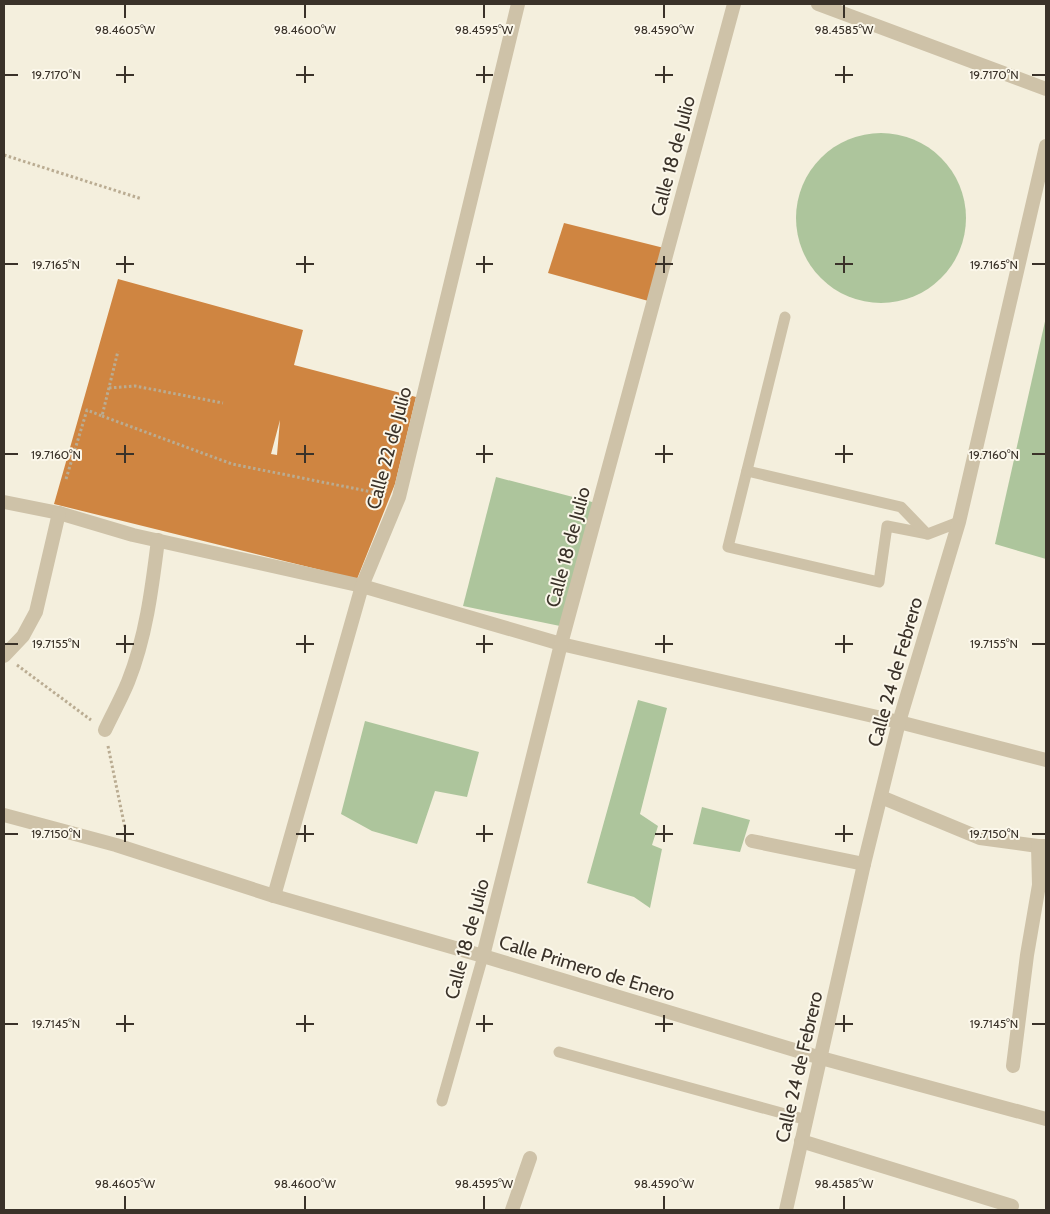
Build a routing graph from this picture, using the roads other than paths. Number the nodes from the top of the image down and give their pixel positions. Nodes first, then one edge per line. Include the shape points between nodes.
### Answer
1 (518, 4) edge
2 (734, 4) edge
3 (818, 4) edge
4 (1046, 89) edge
5 (1046, 146) edge
6 (785, 317) dead end
7 (747, 471) junction
8 (4, 502) edge
9 (59, 513) junction
10 (959, 522) junction
11 (928, 534) junction
12 (158, 540) junction
13 (362, 586) junction
14 (561, 644) junction
15 (4, 656) edge
16 (899, 722) junction
17 (104, 730) road end
18 (1046, 760) edge
19 (881, 797) junction
20 (4, 815) edge
21 (752, 841) dead end
22 (1042, 846) edge
23 (864, 864) junction
24 (274, 896) junction
25 (483, 956) junction
26 (559, 1052) dead end
27 (821, 1058) junction
28 (1012, 1066) dead end
29 (442, 1101) dead end
30 (1046, 1119) edge
31 (807, 1120) junction
32 (801, 1141) junction
33 (530, 1158) dead end
34 (1012, 1206) dead end
35 (512, 1210) edge
36 (786, 1210) edge

1 - 13 street, Calle 22 de Julio via 399,497
2 - 14 street, Calle 18 de Julio
3 - 4 street
5 - 10 street, Calle 24 de Febrero
6 - 7 lane
7 - 11 lane via 901,507
7 - 11 lane via 728,547 879,582 888,526
8 - 9 street
9 - 12 street
9 - 15 street via 36,612 23,636
10 - 11 lane
10 - 16 street, Calle 24 de Febrero
12 - 13 street
12 - 17 street via 140,641 128,682
13 - 14 street
13 - 24 street, Calle 22 de Julio
14 - 16 street
14 - 25 street, Calle 18 de Julio
16 - 18 street
16 - 19 street, Calle 24 de Febrero
19 - 22 street via 980,838
19 - 23 street, Calle 24 de Febrero
20 - 24 street, Calle Primero de Enero via 130,849
21 - 23 street
22 - 28 street
23 - 27 street, Calle 24 de Febrero
24 - 25 street, Calle Primero de Enero
25 - 27 street, Calle Primero de Enero
25 - 29 lane, Calle 18 de Julio
26 - 31 lane
27 - 30 street, Calle Primero de Enero
27 - 31 street, Calle 24 de Febrero
31 - 32 street, Calle 24 de Febrero
32 - 34 street
32 - 36 street, Calle 24 de Febrero
33 - 35 street

